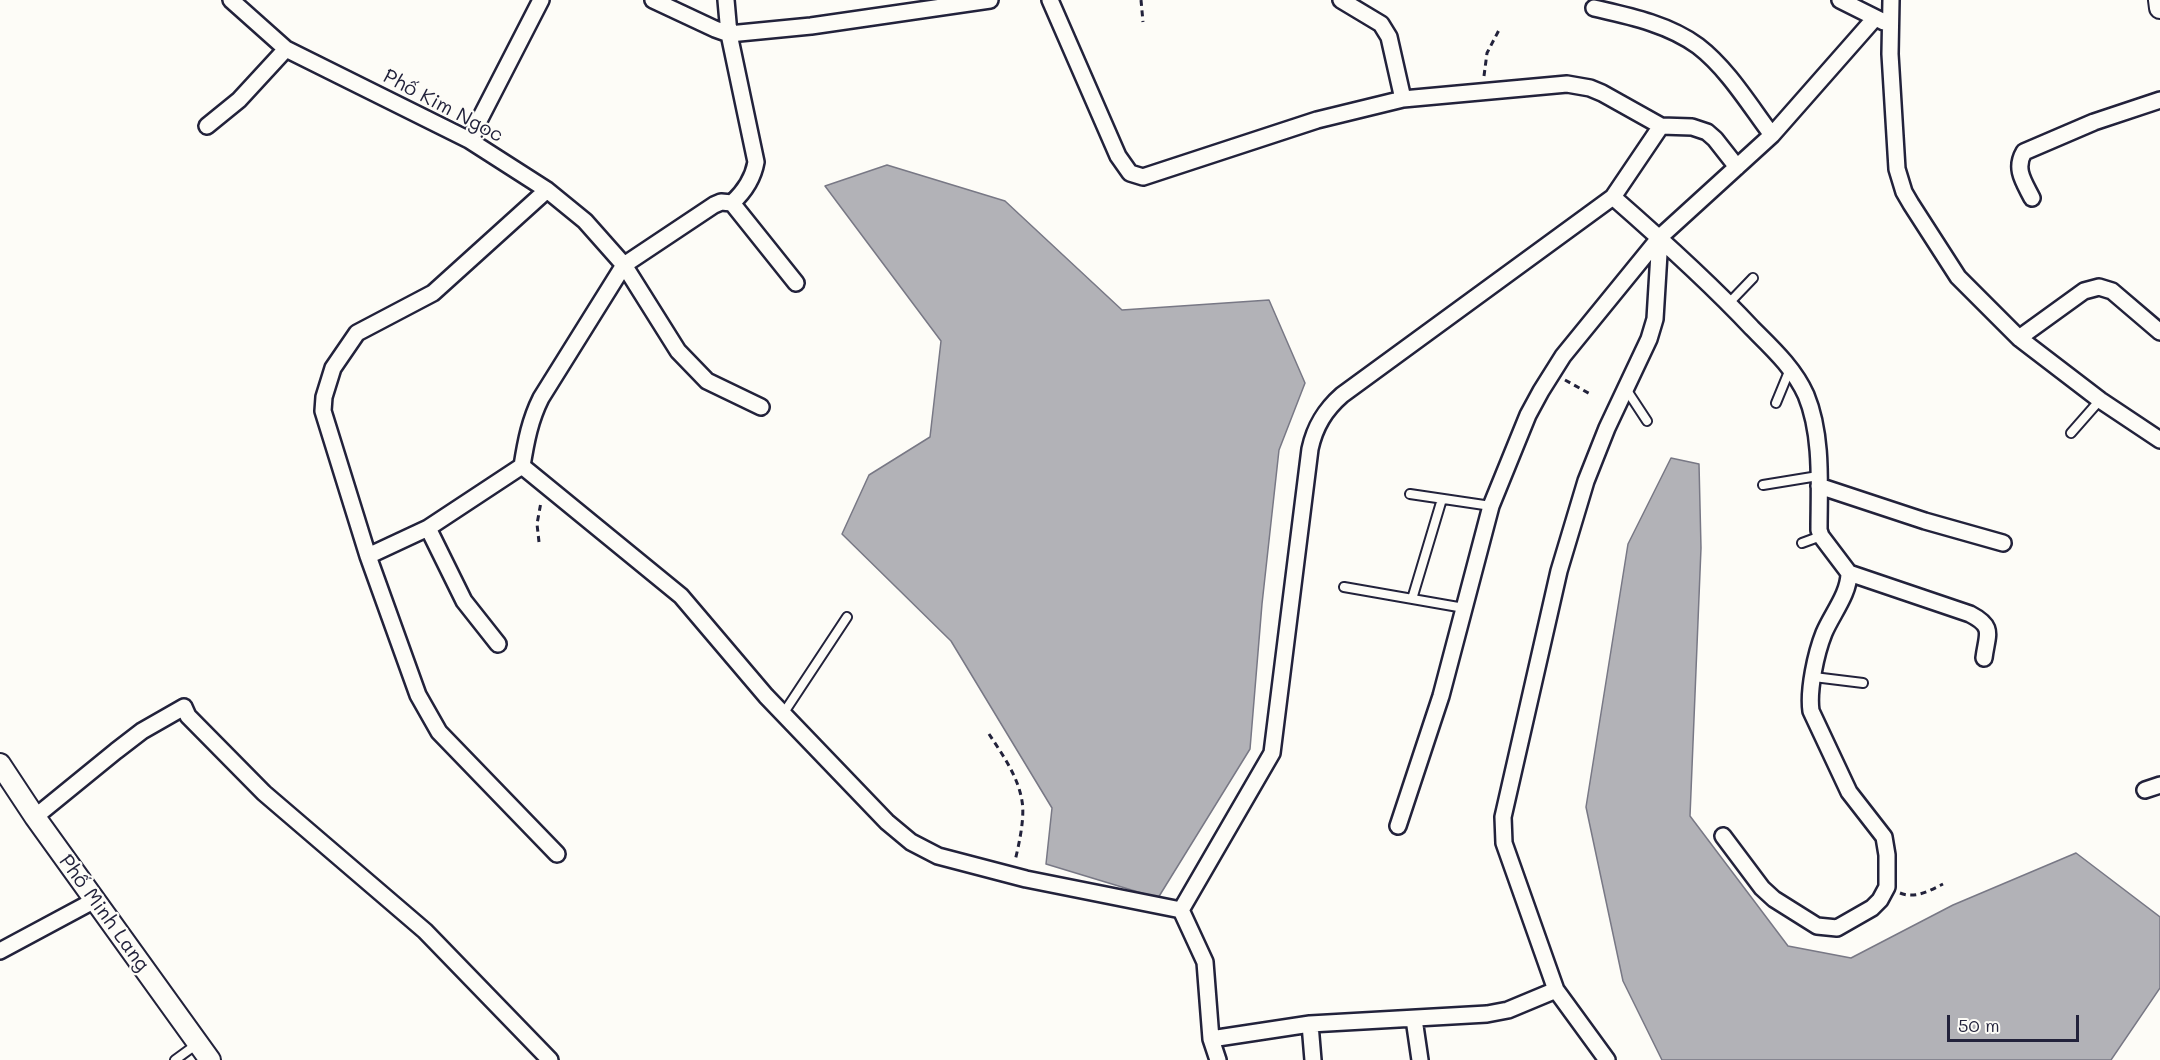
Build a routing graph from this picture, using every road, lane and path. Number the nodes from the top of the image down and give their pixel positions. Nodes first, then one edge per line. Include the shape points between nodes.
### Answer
1 (231, 0) edge
2 (541, 0) edge
3 (653, 0) edge
4 (726, 0) edge
5 (1050, 0) edge
6 (1141, 0) edge
7 (1341, 0) edge
8 (1840, 0) edge
9 (1891, 0) edge
10 (2159, 0) edge
11 (982, 1) edge
12 (1594, 8) dead end
13 (2160, 8) edge
14 (1882, 21) junction
15 (1143, 22) dead end
16 (1499, 30) dead end
17 (729, 34) junction
18 (285, 49) junction
19 (1486, 91) junction
20 (1403, 99) junction
21 (2160, 100) edge
22 (207, 126) dead end
23 (1661, 126) junction
24 (1772, 135) junction
25 (469, 140) junction
26 (1737, 167) junction
27 (547, 190) junction
28 (1613, 197) junction
29 (2032, 198) dead end
30 (732, 203) junction
31 (1660, 237) junction
32 (624, 265) junction
33 (1753, 278) dead end
34 (796, 283) dead end
35 (1729, 303) junction
36 (2160, 332) edge
37 (2019, 338) junction
38 (1790, 369) junction
39 (1552, 374) junction
40 (1626, 389) junction
41 (1592, 395) dead end
42 (2100, 400) junction
43 (1776, 403) dead end
44 (761, 407) dead end
45 (1647, 421) dead end
46 (2071, 433) dead end
47 (2160, 440) edge
48 (522, 466) junction
49 (1818, 481) junction
50 (544, 485) junction
51 (1763, 485) dead end
52 (1410, 494) dead end
53 (1442, 499) junction
54 (1491, 506) junction
55 (428, 528) junction
56 (1821, 536) junction
57 (539, 542) dead end
58 (1802, 543) dead end
59 (2004, 543) dead end
60 (368, 556) junction
61 (1849, 573) junction
62 (1344, 587) dead end
63 (1412, 599) junction
64 (1464, 608) junction
65 (847, 617) dead end
66 (498, 644) dead end
67 (1983, 658) dead end
68 (1814, 677) junction
69 (1863, 683) dead end
70 (783, 714) junction
71 (989, 734) dead end
72 (0, 764) edge
73 (2160, 785) edge
74 (2145, 789) dead end
75 (36, 817) junction
76 (1398, 826) dead end
77 (1723, 836) dead end
78 (557, 854) dead end
79 (1013, 876) junction
80 (1943, 884) dead end
81 (1887, 888) junction
82 (95, 900) junction
83 (1181, 910) junction
84 (0, 951) edge
85 (1556, 990) junction
86 (1414, 1019) junction
87 (1310, 1024) junction
88 (1211, 1039) junction
89 (198, 1043) junction
90 (175, 1060) edge
91 (210, 1060) edge
92 (550, 1060) edge
93 (1218, 1060) edge
94 (1313, 1060) edge
95 (1420, 1060) edge
96 (1606, 1060) edge

1 - 18 street, Phố Kim Ngọc
2 - 25 street
3 - 17 street
4 - 17 street
5 - 20 street via 1118,156 1130,174 1149,176 1317,120
6 - 15 path
7 - 20 street via 1381,24 1389,37
8 - 14 street
9 - 14 street
10 - 13 street
11 - 17 street
12 - 24 street via 1636,18 1697,45 1717,63
14 - 24 street
14 - 37 street via 1897,169 1904,192 1958,277
16 - 19 path via 1487,53
17 - 30 street via 756,162 748,186
18 - 22 street via 239,100
18 - 25 street, Phố Kim Ngọc
19 - 20 street
19 - 23 street via 1567,84 1590,88
21 - 29 street via 2094,122 2024,152 2019,161 2020,173
23 - 26 street via 1692,127 1707,132
23 - 28 street
24 - 26 street
25 - 27 street, Phố Kim Ngọc
26 - 31 street
27 - 32 street, Phố Kim Ngọc via 585,221
27 - 60 street via 433,293 357,333 333,368 323,411
28 - 31 street
28 - 83 street via 1342,395 1324,413 1310,449 1272,753
30 - 32 street via 714,205
30 - 34 street
31 - 35 street
31 - 39 street
31 - 40 street via 1655,319
32 - 44 street, Phố Kim Ngọc via 678,351 706,381
32 - 48 street via 532,415
33 - 35 lane
35 - 38 street
36 - 37 street via 2112,291 2099,286 2084,291
37 - 42 street
38 - 43 lane
38 - 49 street via 1807,396 1818,444
39 - 41 path
39 - 54 street via 1528,414
40 - 45 lane
40 - 85 street via 1586,481 1559,571 1503,817 1504,843
42 - 46 lane
42 - 47 street
48 - 50 street
48 - 55 street
49 - 51 lane
49 - 56 street
49 - 59 street via 1925,521
50 - 57 path via 537,524
50 - 70 street via 681,596
52 - 53 lane
53 - 54 lane
53 - 63 lane
54 - 64 street
55 - 60 street
55 - 66 street via 464,601
56 - 58 lane
56 - 61 street
60 - 78 street via 418,695 439,732
61 - 67 street via 1983,621 1988,629
61 - 68 street via 1847,587 1824,634
62 - 63 lane
63 - 64 lane
64 - 76 street via 1441,696
65 - 70 lane
68 - 69 lane
68 - 81 street via 1809,698 1811,711 1849,792 1884,837
70 - 79 street via 911,842 938,856
71 - 79 path via 1011,768 1022,802
72 - 75 street, Phố Minh Lang
73 - 74 street
75 - 82 street, Phố Minh Lang
75 - 92 street via 142,731 184,707 188,716 264,793 425,931
77 - 81 street via 1762,888 1817,926 1837,928 1872,909
79 - 83 street
80 - 81 path via 1910,897
82 - 84 street
82 - 89 street, Phố Minh Lang
83 - 88 street via 1205,962
85 - 86 street via 1508,1010
85 - 96 street
86 - 87 street
86 - 95 street
87 - 88 street
87 - 94 street
88 - 93 street
89 - 90 lane
89 - 91 street, Phố Minh Lang

